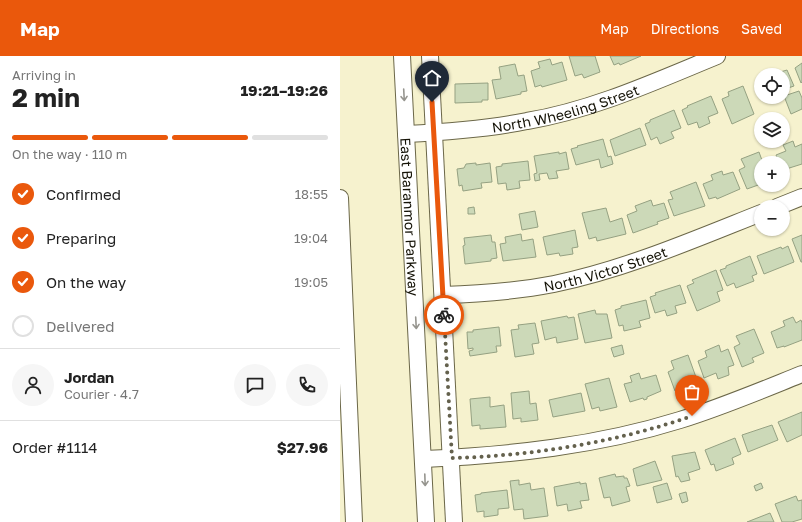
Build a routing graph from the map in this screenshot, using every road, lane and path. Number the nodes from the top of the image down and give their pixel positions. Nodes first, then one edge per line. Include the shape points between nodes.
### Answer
1 (402, 56) edge
2 (430, 56) edge
3 (717, 56) edge
4 (434, 132) junction
5 (406, 134) junction
6 (802, 197) edge
7 (340, 198) edge
8 (790, 202) edge
9 (754, 216) edge
10 (341, 227) edge
11 (443, 295) junction
12 (802, 374) edge
13 (345, 436) edge
14 (452, 458) junction
15 (424, 459) junction
16 (354, 522) edge
17 (426, 522) edge
18 (454, 522) edge

1 -> 5 street, East Baranmor Parkway
2 - 4 street, East Baranmor Parkway
3 - 4 street, North Wheeling Street via 620,95 545,117 472,129
4 - 5 street, North Wheeling Street
4 - 11 street, East Baranmor Parkway
5 -> 15 street, East Baranmor Parkway
6 - 8 street
7 - 10 street
9 - 11 street, North Victor Street via 657,254 602,272 554,284
10 - 13 street
11 - 14 street, East Baranmor Parkway
12 - 14 street via 728,404 681,420 623,435 576,445
13 - 16 street
14 - 15 street
14 - 18 street, East Baranmor Parkway
15 -> 17 street, East Baranmor Parkway

